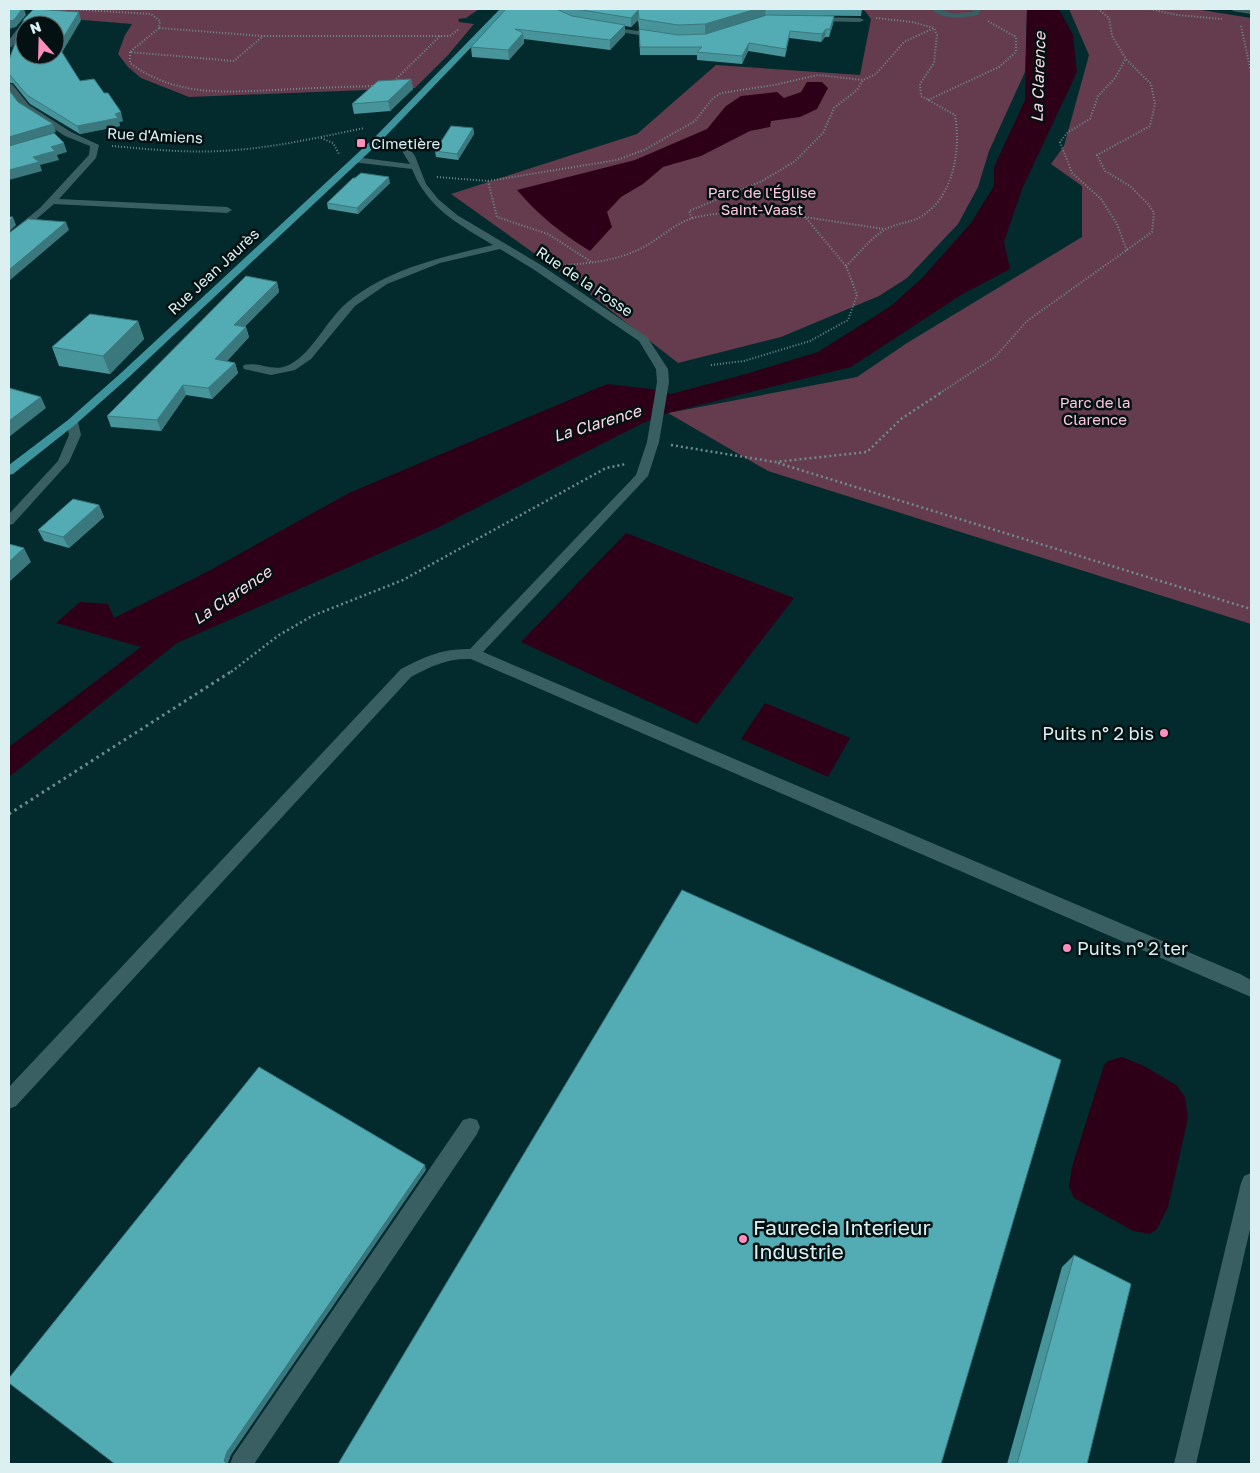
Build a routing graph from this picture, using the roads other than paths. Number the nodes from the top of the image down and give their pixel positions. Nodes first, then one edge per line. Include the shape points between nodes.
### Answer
1 (36, 9) edge
2 (504, 9) edge
3 (935, 9) edge
4 (1236, 9) edge
5 (976, 11) edge
6 (1251, 12) edge
7 (804, 19) edge
8 (860, 20) road end
9 (593, 26) edge
10 (668, 38) edge
11 (9, 45) edge
12 (9, 86) edge
13 (68, 134) junction
14 (57, 137) edge
15 (375, 142) junction
16 (357, 158) junction
17 (417, 170) junction
18 (50, 201) junction
19 (227, 210) dead end
20 (9, 238) edge
21 (502, 246) junction
22 (248, 368) dead end
23 (72, 422) junction
24 (9, 471) edge
25 (9, 521) edge
26 (473, 654) junction
27 (1251, 989) edge
28 (9, 1100) edge
29 (470, 1127) dead end
30 (1251, 1183) edge
31 (241, 1464) edge
32 (1185, 1464) edge

1 - 11 street
2 - 15 main road, Rue Jean Jaurès
3 - 5 street via 942,14 962,17
4 - 6 street
7 - 8 street
9 - 10 street
12 - 13 street, Rue d'Amiens via 26,107
13 - 14 street
13 - 18 street, Rue d'Amiens via 95,145 93,156
15 - 16 main road, Rue Jean Jaurès
15 - 17 street, Rue de la Fosse via 405,149
16 - 17 street
16 - 23 main road, Rue Jean Jaurès
17 - 21 street, Rue de la Fosse via 426,190 454,217
18 - 19 street
18 - 20 street
21 - 22 street via 437,261 383,282 351,304 307,357 290,368 271,372
21 - 26 street, Rue de la Fosse via 643,339 662,369 663,382 653,442 642,476
23 - 24 main road, Rue Jean Jaurès
23 - 25 street via 76,435 63,462
26 - 27 street
26 - 28 street via 456,653 430,660 406,673
29 - 31 street
30 - 32 street

